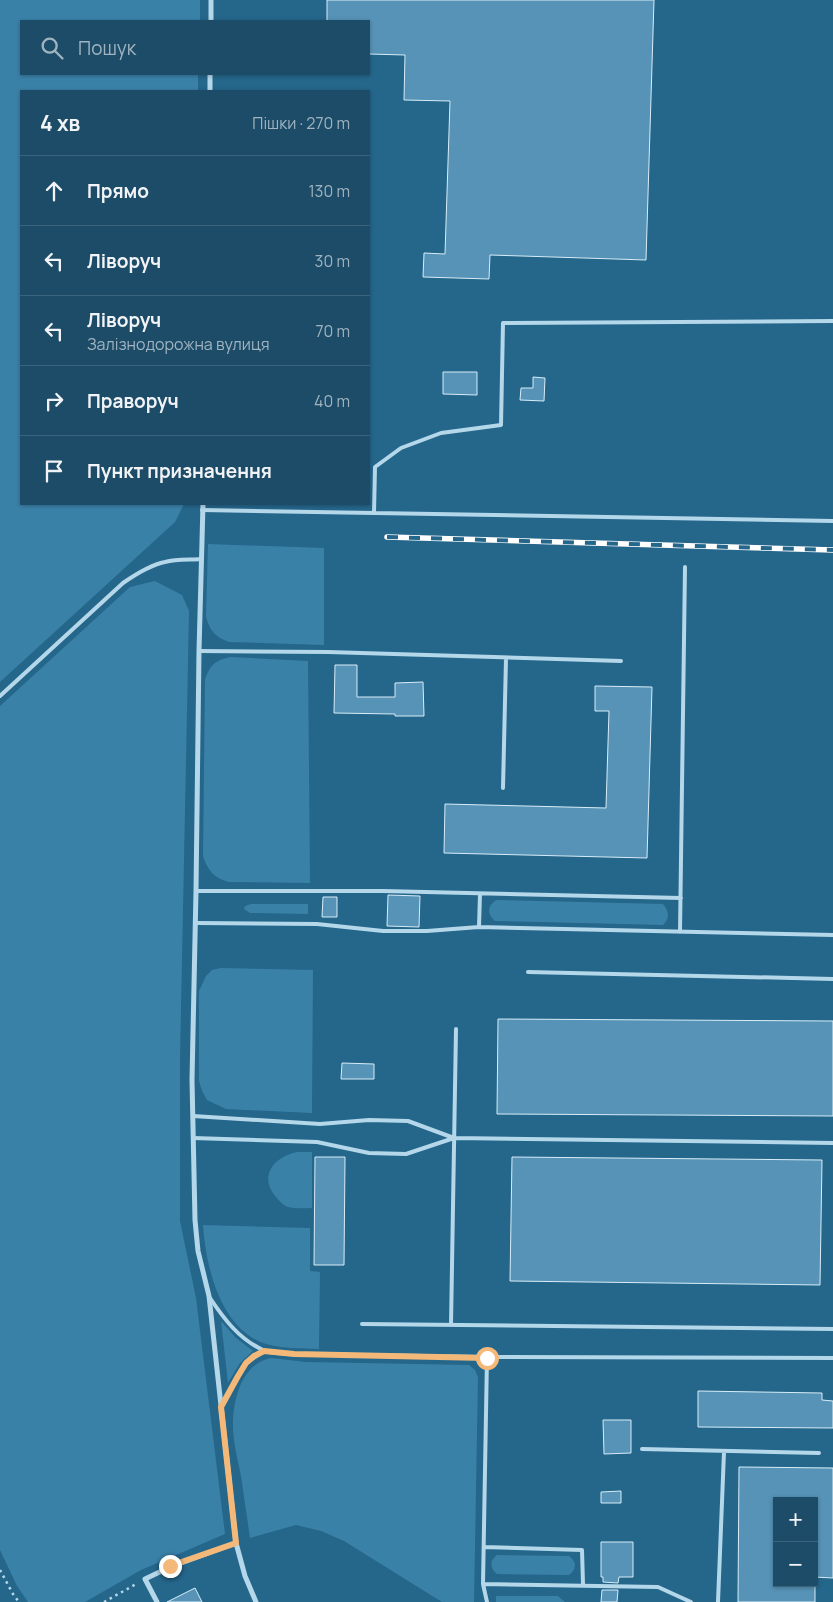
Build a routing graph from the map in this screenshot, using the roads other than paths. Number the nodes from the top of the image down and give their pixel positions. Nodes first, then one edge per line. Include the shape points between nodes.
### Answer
1 (211, 0) edge
2 (211, 20) edge
3 (210, 75) edge
4 (210, 90) edge
5 (833, 321) edge
6 (202, 505) edge
7 (202, 510) junction
8 (374, 513) junction
9 (833, 521) edge
10 (201, 559) junction
11 (686, 567) dead end
12 (199, 651) junction
13 (506, 658) junction
14 (620, 661) dead end
15 (0, 696) edge
16 (502, 788) dead end
17 (196, 891) junction
18 (480, 894) junction
19 (680, 898) junction
20 (196, 923) junction
21 (479, 927) junction
22 (680, 932) junction
23 (833, 935) edge
24 (528, 972) dead end
25 (833, 979) edge
26 (456, 1029) dead end
27 (193, 1116) junction
28 (193, 1138) junction
29 (454, 1138) junction
30 (833, 1143) edge
31 (209, 1296) junction
32 (362, 1324) dead end
33 (451, 1325) junction
34 (833, 1329) edge
35 (264, 1351) junction
36 (487, 1358) junction
37 (833, 1358) edge
38 (221, 1407) junction
39 (642, 1449) dead end
40 (724, 1452) junction
41 (819, 1453) dead end
42 (236, 1543) junction
43 (484, 1547) junction
44 (484, 1584) junction
45 (582, 1584) junction
46 (157, 1602) edge
47 (256, 1602) edge
48 (487, 1602) edge
49 (691, 1602) edge
50 (718, 1602) edge

1 - 2 street
3 - 4 street
5 - 8 lane via 503,323 501,425 441,433 401,448 374,466
6 - 7 street
7 - 8 lane
7 - 10 street
8 - 9 lane
10 - 12 street
10 - 15 lane via 153,565 123,583
11 - 19 lane
12 - 13 lane
12 - 17 street
13 - 14 lane
13 - 16 lane
17 - 18 lane
17 - 20 street
18 - 19 lane
18 - 21 lane
19 - 22 lane
20 - 21 lane via 317,924 427,931
20 - 27 street
21 - 22 lane
22 - 23 lane
24 - 25 lane
26 - 29 lane
27 - 28 street
27 - 29 lane via 320,1124 408,1121
28 - 29 lane via 317,1142 369,1153 406,1154
28 - 31 street via 198,1251
29 - 30 lane
29 - 33 lane
31 - 35 lane via 234,1330
31 - 38 street
32 - 33 lane
33 - 34 lane
35 - 36 lane
35 - 38 lane via 246,1363
36 - 37 lane
36 - 43 lane
38 - 42 street
39 - 40 lane
40 - 41 lane
40 - 50 lane
42 - 46 street via 170,1566 146,1579
42 - 47 street
43 - 44 lane
43 - 45 lane via 582,1550
44 - 45 lane
44 - 48 lane
45 - 49 lane via 658,1586

